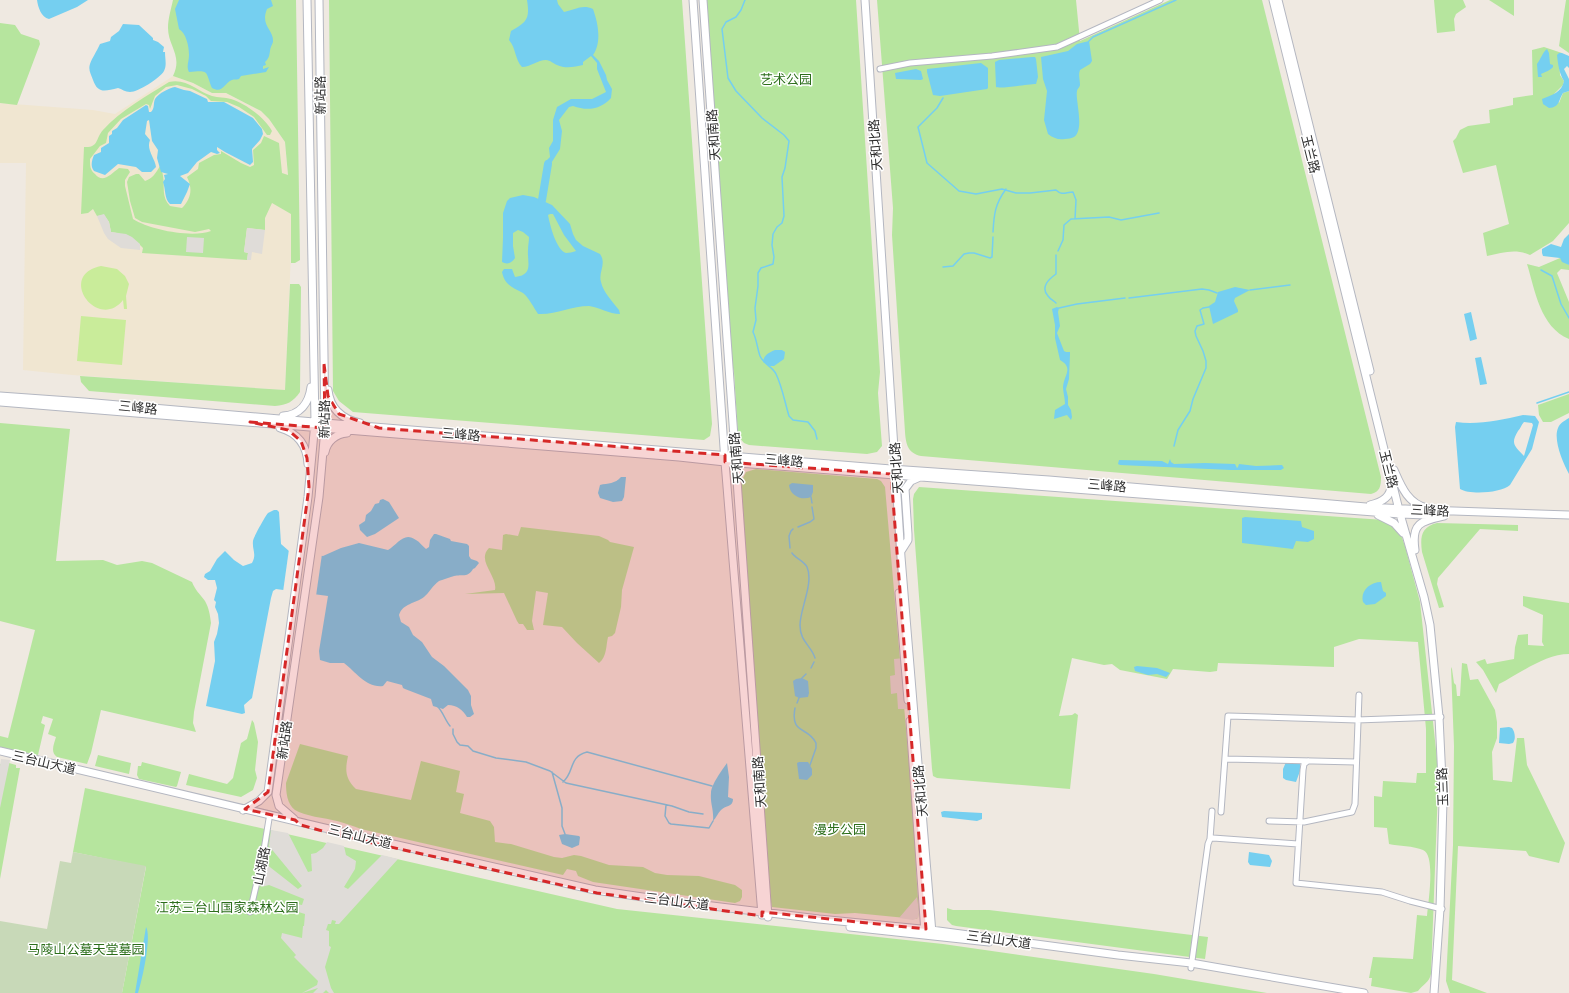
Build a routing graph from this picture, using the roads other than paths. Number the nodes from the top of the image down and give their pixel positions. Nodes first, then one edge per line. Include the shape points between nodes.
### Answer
1 (307, 0) edge
2 (319, 0) edge
3 (694, 0) edge
4 (703, 0) edge
5 (861, 0) edge
6 (865, 0) edge
7 (1160, 0) edge
8 (1273, 0) edge
9 (1278, 0) edge
10 (880, 69) dead end
11 (314, 363) junction
12 (324, 364) junction
13 (0, 396) edge
14 (0, 402) edge
15 (250, 420) junction
16 (314, 425) junction
17 (325, 426) junction
18 (379, 430) junction
19 (725, 459) junction
20 (736, 460) junction
21 (1392, 470) junction
22 (894, 472) junction
23 (921, 476) junction
24 (309, 487) junction
25 (320, 488) junction
26 (1366, 509) junction
27 (1402, 512) junction
28 (1444, 513) junction
29 (1569, 515) edge
30 (1569, 519) edge
31 (1412, 550) junction
32 (901, 551) junction
33 (1359, 695) dead end
34 (1441, 717) junction
35 (1358, 720) junction
36 (0, 751) edge
37 (0, 755) edge
38 (1225, 759) junction
39 (1308, 761) junction
40 (1356, 762) junction
41 (245, 809) junction
42 (237, 811) junction
43 (1212, 811) dead end
44 (1221, 812) dead end
45 (269, 819) junction
46 (298, 822) junction
47 (1269, 822) dead end
48 (1300, 822) junction
49 (1210, 839) junction
50 (1298, 844) junction
51 (1441, 909) junction
52 (250, 912) dead end
53 (765, 914) junction
54 (929, 932) junction
55 (1191, 966) junction
56 (1339, 993) edge
57 (1364, 993) edge
58 (1434, 993) edge
59 (1439, 993) edge

1 - 11 street, 新站路
2 - 12 street, 新站路
3 - 19 street, 天和南路
4 - 20 street, 天和南路
5 - 22 street, 天和北路
6 - 22 street, 天和北路
7 - 10 street via 1057,47 910,63
8 - 21 street, 玉兰路
9 - 21 street, 玉兰路
11 - 15 street via 310,393 303,408 289,416
11 - 16 street, 新站路
12 - 17 street, 新站路
12 - 18 street via 328,396 339,414
13 - 15 street, 三峰路 via 84,402
14 - 15 street, 三峰路
15 - 16 street, 三峰路
15 - 24 street via 288,430 302,441 307,458
16 - 17 street, 三峰路
16 - 24 street, 新站路
17 - 18 street, 三峰路
17 - 25 street, 新站路
18 - 19 street, 三峰路 via 671,457
18 - 25 street via 342,433 330,440 326,448
19 - 20 street, 三峰路
19 - 53 street, 天和南路
20 - 22 street, 三峰路
20 - 53 street, 天和南路
21 - 26 street via 1391,487 1387,498
21 - 27 street, 玉兰路
21 - 28 street via 1402,489 1414,503
22 - 23 street, 三峰路
22 - 26 street, 三峰路 via 1049,480
22 - 32 street, 天和北路
22 - 54 street, 天和北路
23 - 26 street, 三峰路
23 - 32 street via 911,480 905,489 908,540
24 - 41 street, 新站路 via 268,792
25 - 46 street, 新站路 via 276,795 279,806
26 - 27 street, 三峰路
26 - 31 street via 1394,523
27 - 28 street, 三峰路
27 - 31 street, 玉兰路
28 - 29 street, 三峰路
28 - 30 street, 三峰路
28 - 31 street via 1417,527
31 - 34 street, 玉兰路 via 1434,624
32 - 54 street, 天和北路
33 - 35 street
34 - 35 street
34 - 51 street, 玉兰路 via 1447,791
35 - 38 street via 1228,716
35 - 40 street
36 - 41 street, 三台山大道
37 - 42 street, 三台山大道
38 - 39 street
38 - 44 street
39 - 40 street
39 - 48 street via 1304,764
40 - 48 street via 1355,804 1352,812
41 - 42 street, 新站路
41 - 46 street, 三台山大道
42 - 45 street, 三台山大道
43 - 49 street
45 - 46 street, 三台山大道
45 - 52 street, 山湖路
46 - 53 street, 三台山大道 via 337,835 597,893 659,904
47 - 48 street
48 - 50 street
49 - 50 street
49 - 55 street
50 - 51 street via 1296,883 1382,892
51 - 58 street, 玉兰路
51 - 59 street, 玉兰路
53 - 54 street, 三台山大道
54 - 55 street, 三台山大道
55 - 56 street, 三台山大道
55 - 57 street, 三台山大道

